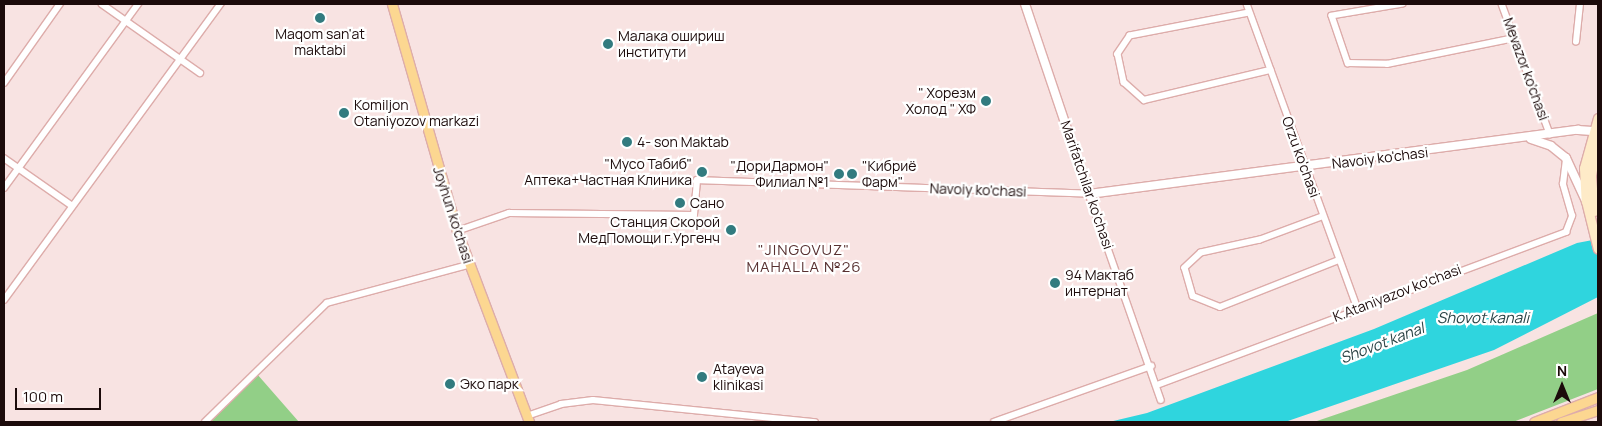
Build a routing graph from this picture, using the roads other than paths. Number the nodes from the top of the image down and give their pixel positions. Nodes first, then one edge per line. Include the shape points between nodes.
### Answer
1 (60, 4) edge
2 (102, 4) edge
3 (138, 4) edge
4 (221, 4) edge
5 (392, 4) edge
6 (1025, 4) edge
7 (1247, 4) edge
8 (1403, 4) edge
9 (1502, 4) edge
10 (1580, 4) edge
11 (1249, 13) junction
12 (126, 21) junction
13 (1515, 38) junction
14 (1576, 42) dead end
15 (178, 58) junction
16 (1270, 70) junction
17 (200, 73) dead end
18 (4, 83) edge
19 (1598, 118) edge
20 (1550, 134) junction
21 (1596, 137) edge
22 (1531, 139) junction
23 (4, 158) edge
24 (1566, 158) junction
25 (18, 168) junction
26 (1304, 168) junction
27 (4, 188) edge
28 (1089, 194) junction
29 (1589, 202) junction
30 (71, 206) junction
31 (1322, 217) junction
32 (457, 231) junction
33 (1597, 231) edge
34 (1598, 249) edge
35 (1339, 260) junction
36 (468, 265) junction
37 (4, 300) edge
38 (1358, 309) junction
39 (1152, 366) junction
40 (1157, 384) junction
41 (1598, 397) edge
42 (1161, 400) dead end
43 (1598, 410) edge
44 (528, 419) edge
45 (205, 422) edge
46 (815, 422) edge
47 (994, 422) edge
48 (1534, 422) edge
49 (1562, 422) edge

1 - 18 street
2 - 12 street
3 - 12 street
4 - 15 street
5 - 32 main road, Joyhun ko'chasi
6 - 28 street, Marifatchilar ko'chasi
7 - 11 street, Orzu ko'chasi
8 - 13 street via 1332,16 1348,63 1387,64
9 - 13 street, Mevazor ko'chasi
10 - 14 street
11 - 16 street, Orzu ko'chasi
11 - 16 street via 1130,36 1118,54 1124,82 1144,100
12 - 15 street
12 - 25 street
13 - 20 street, Mevazor ko'chasi
15 - 17 street
15 - 30 street
16 - 26 street, Orzu ko'chasi
19 - 21 main road
20 - 21 street, Navoiy ko'chasi
20 - 22 street, Navoiy ko'chasi
21 - 29 main road
22 - 24 street via 1551,146
22 - 26 street, Navoiy ko'chasi
23 - 25 street
24 - 29 street
24 - 38 street, K.Ataniyazov ko'chasi via 1564,184 1572,216 1566,232
25 - 27 street
25 - 30 street
26 - 28 street, Navoiy ko'chasi
26 - 31 street, Orzu ko'chasi
28 - 32 street, Navoiy ko'chasi via 697,180 694,216 509,213
28 - 39 street, Marifatchilar ko'chasi
29 - 33 main road
30 - 37 street
31 - 35 street, Orzu ko'chasi
31 - 35 street via 1260,240 1201,253 1185,268 1193,296 1220,307
32 - 36 main road, Joyhun ko'chasi
33 - 34 main road
35 - 38 street, Orzu ko'chasi
36 - 44 main road, Joyhun ko'chasi
36 - 45 street via 327,303
38 - 40 street, K.Ataniyazov ko'chasi
39 - 40 street, Marifatchilar ko'chasi
39 - 47 street
40 - 42 street, Marifatchilar ko'chasi
41 - 48 main road
43 - 49 main road
44 - 46 street via 561,404 593,400

